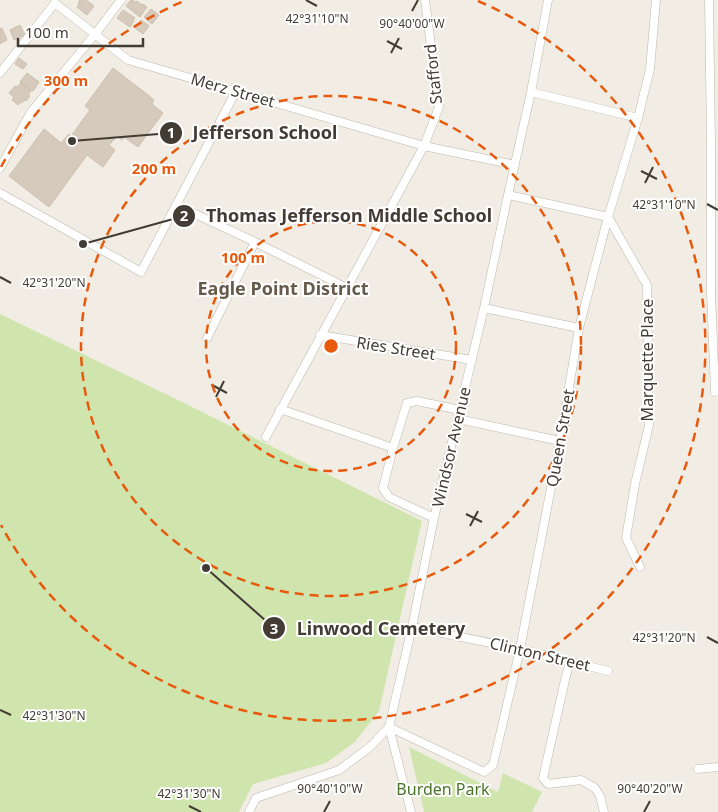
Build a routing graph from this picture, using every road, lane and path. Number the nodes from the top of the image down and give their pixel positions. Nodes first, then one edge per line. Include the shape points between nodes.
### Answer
1 (120, 0) edge
2 (425, 0) edge
3 (548, 0) edge
4 (656, 0) edge
5 (709, 0) edge
6 (96, 33) junction
7 (0, 73) edge
8 (236, 90) junction
9 (531, 92) junction
10 (638, 118) junction
11 (715, 143) edge
12 (424, 146) junction
13 (515, 165) junction
14 (0, 168) edge
15 (0, 193) edge
16 (508, 195) junction
17 (176, 205) junction
18 (608, 218) junction
19 (255, 242) junction
20 (347, 288) junction
21 (484, 308) junction
22 (579, 328) junction
23 (320, 336) junction
24 (207, 338) dead end
25 (472, 360) junction
26 (715, 392) dead end
27 (280, 409) junction
28 (460, 410) junction
29 (458, 419) junction
30 (266, 437) dead end
31 (560, 441) junction
32 (393, 448) junction
33 (434, 518) junction
34 (640, 567) dead end
35 (412, 627) junction
36 (520, 648) junction
37 (570, 661) junction
38 (608, 670) dead end
39 (389, 727) junction
40 (718, 767) edge
41 (698, 769) dead end
42 (248, 812) edge
43 (411, 812) edge
44 (604, 812) edge

1 - 6 street
2 - 12 street, Stafford via 439,108
3 - 9 street, Windsor Avenue
4 - 10 street, Queen Street via 650,69
5 - 11 street
6 - 7 street, Merz Street via 55,3
6 - 8 street, Merz Street via 128,60
6 - 14 street via 31,112
8 - 12 street, Merz Street
8 - 17 street
9 - 10 street
9 - 13 street, Windsor Avenue
10 - 18 street, Queen Street
11 - 26 street via 711,293
12 - 13 street, Merz Street
12 - 20 street, Stafford
13 - 16 street, Windsor Avenue
15 - 17 street via 141,272
16 - 18 street
16 - 21 street, Windsor Avenue
17 - 19 street
18 - 22 street, Queen Street
18 - 34 street, Marquette Place via 647,285 649,425 626,538
19 - 20 street
19 - 24 street
20 - 23 street, Stafford
21 - 22 street
21 - 25 street, Windsor Avenue
22 - 31 street, Queen Street
23 - 25 street, Ries Street
23 - 27 street, Stafford
25 - 28 street, Windsor Avenue
27 - 30 street, Stafford
27 - 32 street
28 - 29 street, Windsor Avenue
28 - 32 street via 417,401 407,403
29 - 31 street
29 - 33 street, Windsor Avenue
31 - 36 street, Queen Street
32 - 33 street via 383,488 389,497
33 - 35 street, Windsor Avenue
35 - 36 street, Clinton Street
35 - 39 street, Windsor Avenue
36 - 37 street, Clinton Street
36 - 39 street, Queen Street via 493,765 484,772
37 - 38 street, Clinton Street
37 - 44 street via 543,778 548,784 580,780 595,788
39 - 42 street via 370,747 339,770 256,798
39 - 43 street
40 - 41 street

